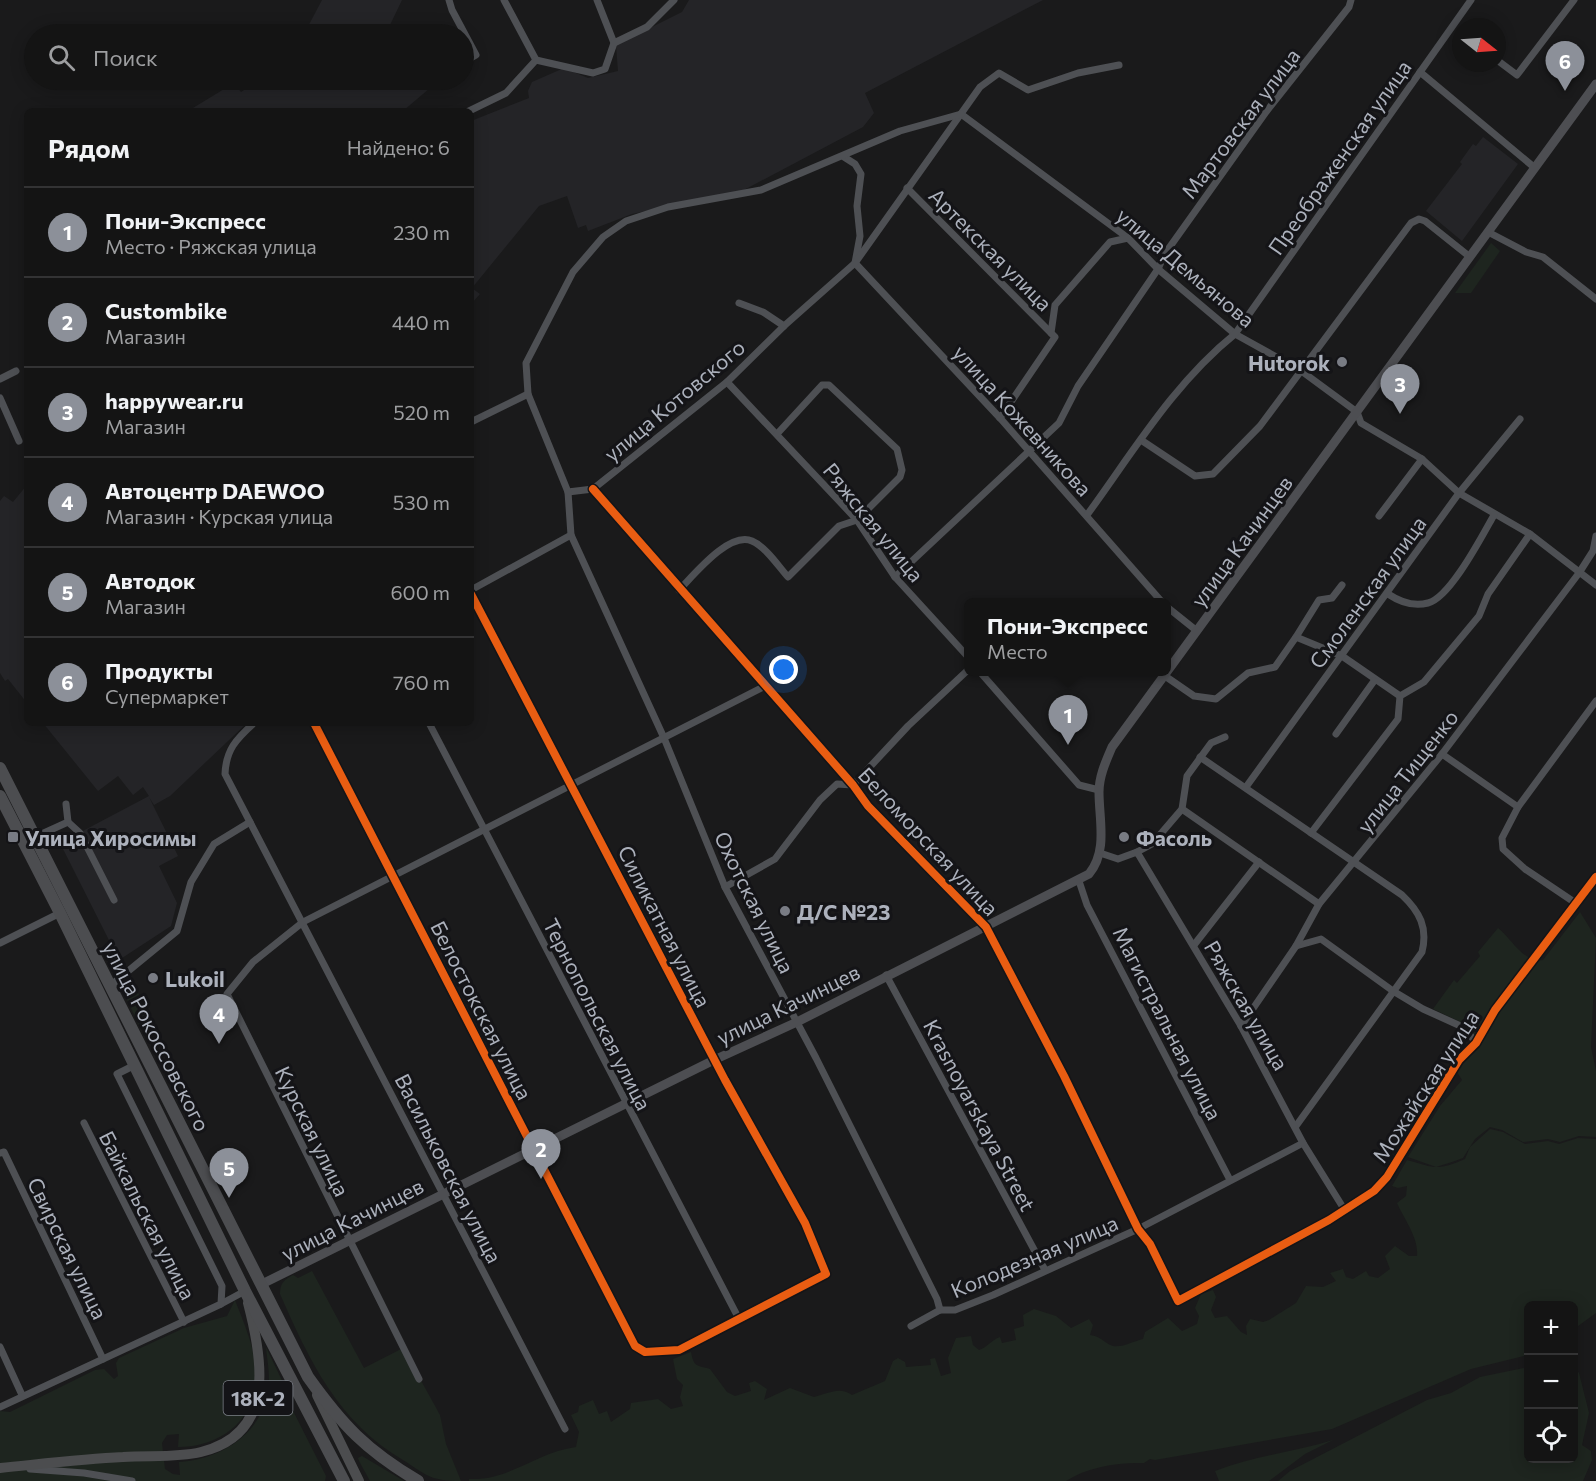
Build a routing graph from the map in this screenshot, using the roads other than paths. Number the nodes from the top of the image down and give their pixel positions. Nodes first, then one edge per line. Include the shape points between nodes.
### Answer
1 (449, 0) edge
2 (504, 0) edge
3 (597, 0) edge
4 (674, 0) edge
5 (1351, 0) edge
6 (1471, 0) edge
7 (1574, 0) edge
8 (459, 24) edge
9 (614, 43) junction
10 (536, 60) junction
11 (1119, 65) dead end
12 (1506, 67) edge
13 (1420, 72) junction
14 (1596, 84) edge
15 (474, 109) edge
16 (961, 114) junction
17 (844, 157) junction
18 (1535, 168) junction
19 (906, 188) junction
20 (1488, 232) junction
21 (1128, 238) junction
22 (1470, 257) junction
23 (855, 263) junction
24 (1158, 269) junction
25 (1596, 299) edge
26 (739, 303) dead end
27 (784, 326) junction
28 (1051, 333) junction
29 (1235, 334) junction
30 (1300, 370) junction
31 (16, 371) dead end
32 (0, 379) edge
33 (727, 382) junction
34 (528, 394) junction
35 (0, 398) edge
36 (1357, 412) junction
37 (1000, 418) junction
38 (1520, 419) dead end
39 (474, 421) edge
40 (777, 434) junction
41 (1141, 440) junction
42 (19, 441) dead end
43 (1030, 452) junction
44 (1422, 459) junction
45 (592, 489) junction
46 (568, 492) junction
47 (1459, 492) junction
48 (1088, 515) junction
49 (1494, 515) junction
50 (1379, 516) dead end
51 (857, 520) junction
52 (1530, 534) junction
53 (572, 535) junction
54 (1596, 536) edge
55 (1579, 573) junction
56 (895, 577) junction
57 (1342, 585) dead end
58 (1596, 585) edge
59 (474, 590) edge
60 (679, 590) junction
61 (1388, 594) junction
62 (474, 598) edge
63 (1157, 598) edge
64 (1171, 610) edge
65 (1197, 631) junction
66 (1296, 638) junction
67 (964, 653) edge
68 (1342, 656) junction
69 (1171, 668) edge
70 (964, 674) edge
71 (983, 676) edge
72 (1165, 676) joint
73 (1374, 681) junction
74 (765, 686) junction
75 (1400, 696) junction
76 (1596, 701) edge
77 (251, 726) edge
78 (317, 726) edge
79 (431, 726) edge
80 (1336, 734) dead end
81 (1225, 737) dead end
82 (664, 738) junction
83 (1442, 754) junction
84 (1200, 757) junction
85 (0, 768) edge
86 (571, 783) junction
87 (853, 785) junction
88 (1246, 787) junction
89 (1099, 790) junction
90 (0, 796) edge
91 (66, 804) dead end
92 (1518, 807) junction
93 (1182, 809) junction
94 (68, 822) junction
95 (250, 822) junction
96 (483, 828) junction
97 (1311, 832) junction
98 (35, 837) junction
99 (1137, 852) junction
100 (1100, 853) junction
101 (1356, 861) junction
102 (1259, 862) junction
103 (392, 874) junction
104 (1596, 877) edge
105 (1079, 881) junction
106 (725, 887) junction
107 (114, 900) dead end
108 (1319, 904) junction
109 (1577, 904) junction
110 (60, 913) junction
111 (303, 921) junction
112 (986, 927) junction
113 (0, 943) edge
114 (1194, 945) junction
115 (1296, 946) junction
116 (886, 975) junction
117 (110, 986) junction
118 (1393, 991) junction
119 (797, 1022) junction
120 (1241, 1026) junction
121 (1476, 1043) junction
122 (714, 1060) junction
123 (135, 1065) junction
124 (627, 1105) junction
125 (84, 1123) dead end
126 (1296, 1125) junction
127 (1303, 1143) junction
128 (533, 1150) junction
129 (2, 1153) edge
130 (1230, 1180) junction
131 (443, 1194) junction
132 (1344, 1209) junction
133 (1138, 1229) junction
134 (350, 1242) junction
135 (1045, 1270) junction
136 (262, 1284) junction
137 (245, 1291) junction
138 (1178, 1301) joint
139 (221, 1304) junction
140 (940, 1310) junction
141 (739, 1319) junction
142 (184, 1322) junction
143 (911, 1326) dead end
144 (0, 1347) edge
145 (103, 1359) junction
146 (308, 1377) junction
147 (419, 1379) dead end
148 (22, 1395) junction
149 (0, 1407) edge
150 (565, 1429) dead end
151 (0, 1468) edge
152 (132, 1481) edge
153 (344, 1481) edge
154 (359, 1481) edge
155 (418, 1481) edge

1 - 8 street
2 - 10 street
3 - 9 street
4 - 9 street via 647,27
5 - 24 street, Мартовская улица via 1226,167
6 - 13 street, Преображенская улица
7 - 12 street via 1517,75
9 - 10 street via 604,69 594,73
10 - 15 street via 506,93
11 - 16 street, улица Котовского via 1078,73 1028,90 999,73 980,87
13 - 18 street
13 - 29 street, Преображенская улица
14 - 18 main road, улица Качинцев
16 - 17 street via 900,131
16 - 19 street, улица Котовского
16 - 21 street, улица Демьянова
17 - 23 street via 861,174 857,206 860,236
17 - 34 street via 761,190 668,207 626,221 603,237 573,272 526,363
18 - 20 main road, улица Качинцев
19 - 23 street, улица Котовского
19 - 28 street, Артекская улица
20 - 22 main road, улица Качинцев
20 - 25 street via 1543,257
21 - 24 street, улица Демьянова
21 - 28 street via 1110,242 1055,305
22 - 30 street via 1425,221 1411,222
22 - 36 main road, улица Качинцев
23 - 27 street, улица Котовского
23 - 37 street, улица Кожевникова
24 - 29 street, улица Демьянова
24 - 43 street, Мартовская улица via 1078,386 1059,423
26 - 27 street
27 - 33 street, улица Котовского
28 - 37 street via 1055,337
29 - 30 street, улица Демьянова
29 - 41 street via 1182,382
30 - 36 street, улица Демьянова
30 - 41 street via 1260,426 1213,474 1196,476
31 - 32 street
33 - 40 street, Ряжская улица
33 - 45 street, улица Котовского
34 - 39 street
34 - 46 street
35 - 42 street
36 - 44 street, улица Демьянова via 1361,423
36 - 65 main road, улица Качинцев
37 - 43 street, улица Кожевникова
38 - 47 street, Смоленская улица
40 - 51 street, Ряжская улица
40 - 51 street via 822,385 829,385 897,449 900,477
41 - 48 street
43 - 48 street, улица Кожевникова
43 - 56 street, Мартовская улица
44 - 47 street, улица Демьянова
44 - 50 street
45 - 46 street
45 - 60 street, Беломорская улица
46 - 53 street
47 - 49 street, улица Демьянова
47 - 61 street, Смоленская улица
48 - 63 street, улица Кожевникова
49 - 52 street, улица Демьянова
49 - 61 street via 1438,599 1412,604
51 - 56 street, Ряжская улица
51 - 60 street via 839,526 788,577 753,541 736,539
52 - 55 street, улица Демьянова
52 - 75 street via 1488,594 1479,616 1424,682
53 - 59 street
53 - 82 street, Охотская улица
54 - 55 street, улица Тищенко via 1593,551
55 - 58 street, улица Демьянова
55 - 83 street, улица Тищенко
56 - 67 street, Ряжская улица
57 - 66 street via 1332,598 1319,600
60 - 74 street, Беломорская улица
61 - 68 street, Смоленская улица
62 - 86 street, Силикатная улица
64 - 65 street
65 - 69 main road, улица Качинцев
66 - 68 street
66 - 72 street via 1275,667 1248,673 1216,699 1194,696
68 - 73 street
68 - 88 street, Смоленская улица
70 - 87 street
71 - 89 street via 1079,786
72 - 89 main road, улица Качинцев via 1112,747 1103,766
73 - 75 street
73 - 80 street
74 - 82 street
74 - 87 street, Беломорская улица
75 - 97 street via 1398,719
76 - 92 street
77 - 95 street via 233,742 225,774
78 - 103 street, Белостокская улица
79 - 96 street, Тернопольская улица
81 - 84 street via 1211,743
82 - 86 street
82 - 106 street, Охотская улица
83 - 92 street
83 - 101 street, улица Тищенко
84 - 88 street
84 - 93 street via 1187,776
85 - 98 highway, улица Рокоссовского
86 - 96 street
86 - 122 street, Силикатная улица
87 - 106 street via 837,784 775,859
87 - 112 street, Беломорская улица via 868,806
88 - 97 street
89 - 100 main road, улица Качинцев
90 - 110 highway, улица Рокоссовского
91 - 94 street
92 - 109 street via 1502,838 1503,849
93 - 99 street via 1152,844
93 - 102 street
94 - 98 street
94 - 107 street via 80,833
95 - 111 street
95 - 117 street via 214,844 191,882 177,931
96 - 103 street
96 - 124 street, Тернопольская улица
97 - 101 street
98 - 117 highway, улица Рокоссовского
99 - 100 street via 1118,859
99 - 114 street, Ряжская улица
100 - 105 main road, улица Качинцев via 1097,864
101 - 108 street, улица Тищенко
101 - 118 street via 1413,906 1426,935 1422,952
102 - 108 street
102 - 114 street
103 - 111 street
103 - 128 street, Белостокская улица
104 - 109 street, Можайская улица
105 - 112 main road, улица Качинцев
105 - 130 street, Магистральная улица
106 - 119 street, Охотская улица
108 - 115 street, улица Тищенко
109 - 121 street, Можайская улица via 1495,1010
110 - 113 street
110 - 123 highway, улица Рокоссовского
111 - 131 street, Васильковская улица
111 - 134 street, Курская улица via 253,962 227,994
112 - 116 main road, улица Качинцев
112 - 133 street, Беломорская улица
114 - 120 street, Ряжская улица
115 - 118 street via 1321,939
115 - 120 street, улица Тищенко
116 - 119 main road, улица Качинцев
116 - 135 street, Krasnoyarskaya Street
117 - 136 highway, улица Рокоссовского
118 - 121 street via 1466,1028
118 - 126 street
119 - 122 main road, улица Качинцев
119 - 140 street, Охотская улица via 938,1299
120 - 126 street, Ряжская улица
121 - 132 street, Можайская улица via 1459,1060 1386,1178 1374,1191
122 - 124 main road, улица Качинцев
122 - 141 street, Силикатная улица via 805,1223 826,1274
123 - 137 highway, улица Рокоссовского
123 - 139 street via 117,1074 222,1286
124 - 128 main road, улица Качинцев
124 - 141 street, Тернопольская улица
125 - 142 street, Байкальская улица
126 - 127 street, Ряжская улица
127 - 130 street, Колодезная улица
127 - 132 street, Ряжская улица
128 - 131 main road, улица Качинцев
128 - 141 street, Белостокская улица via 635,1346 645,1352 678,1350
129 - 145 street, Свирская улица
130 - 133 street, Колодезная улица
131 - 134 main road, улица Качинцев
131 - 150 street, Васильковская улица
132 - 138 street, Можайская улица
133 - 135 street, Колодезная улица
133 - 138 street, Беломорская улица via 1150,1244
134 - 136 main road, улица Качинцев
134 - 147 street, Курская улица
135 - 140 street, Колодезная улица via 955,1310
136 - 146 highway, улица Рокоссовского
137 - 139 street
137 - 151 main road, 18К-2 via 260,1363 260,1389 254,1411 239,1432 200,1453
137 - 153 highway, улица Рокоссовского
139 - 142 street
140 - 143 street, Колодезная улица
142 - 145 street
144 - 148 street
145 - 148 street
146 - 154 main road
146 - 155 highway, улица Рокоссовского via 360,1442
148 - 149 street
151 - 152 street via 84,1473

